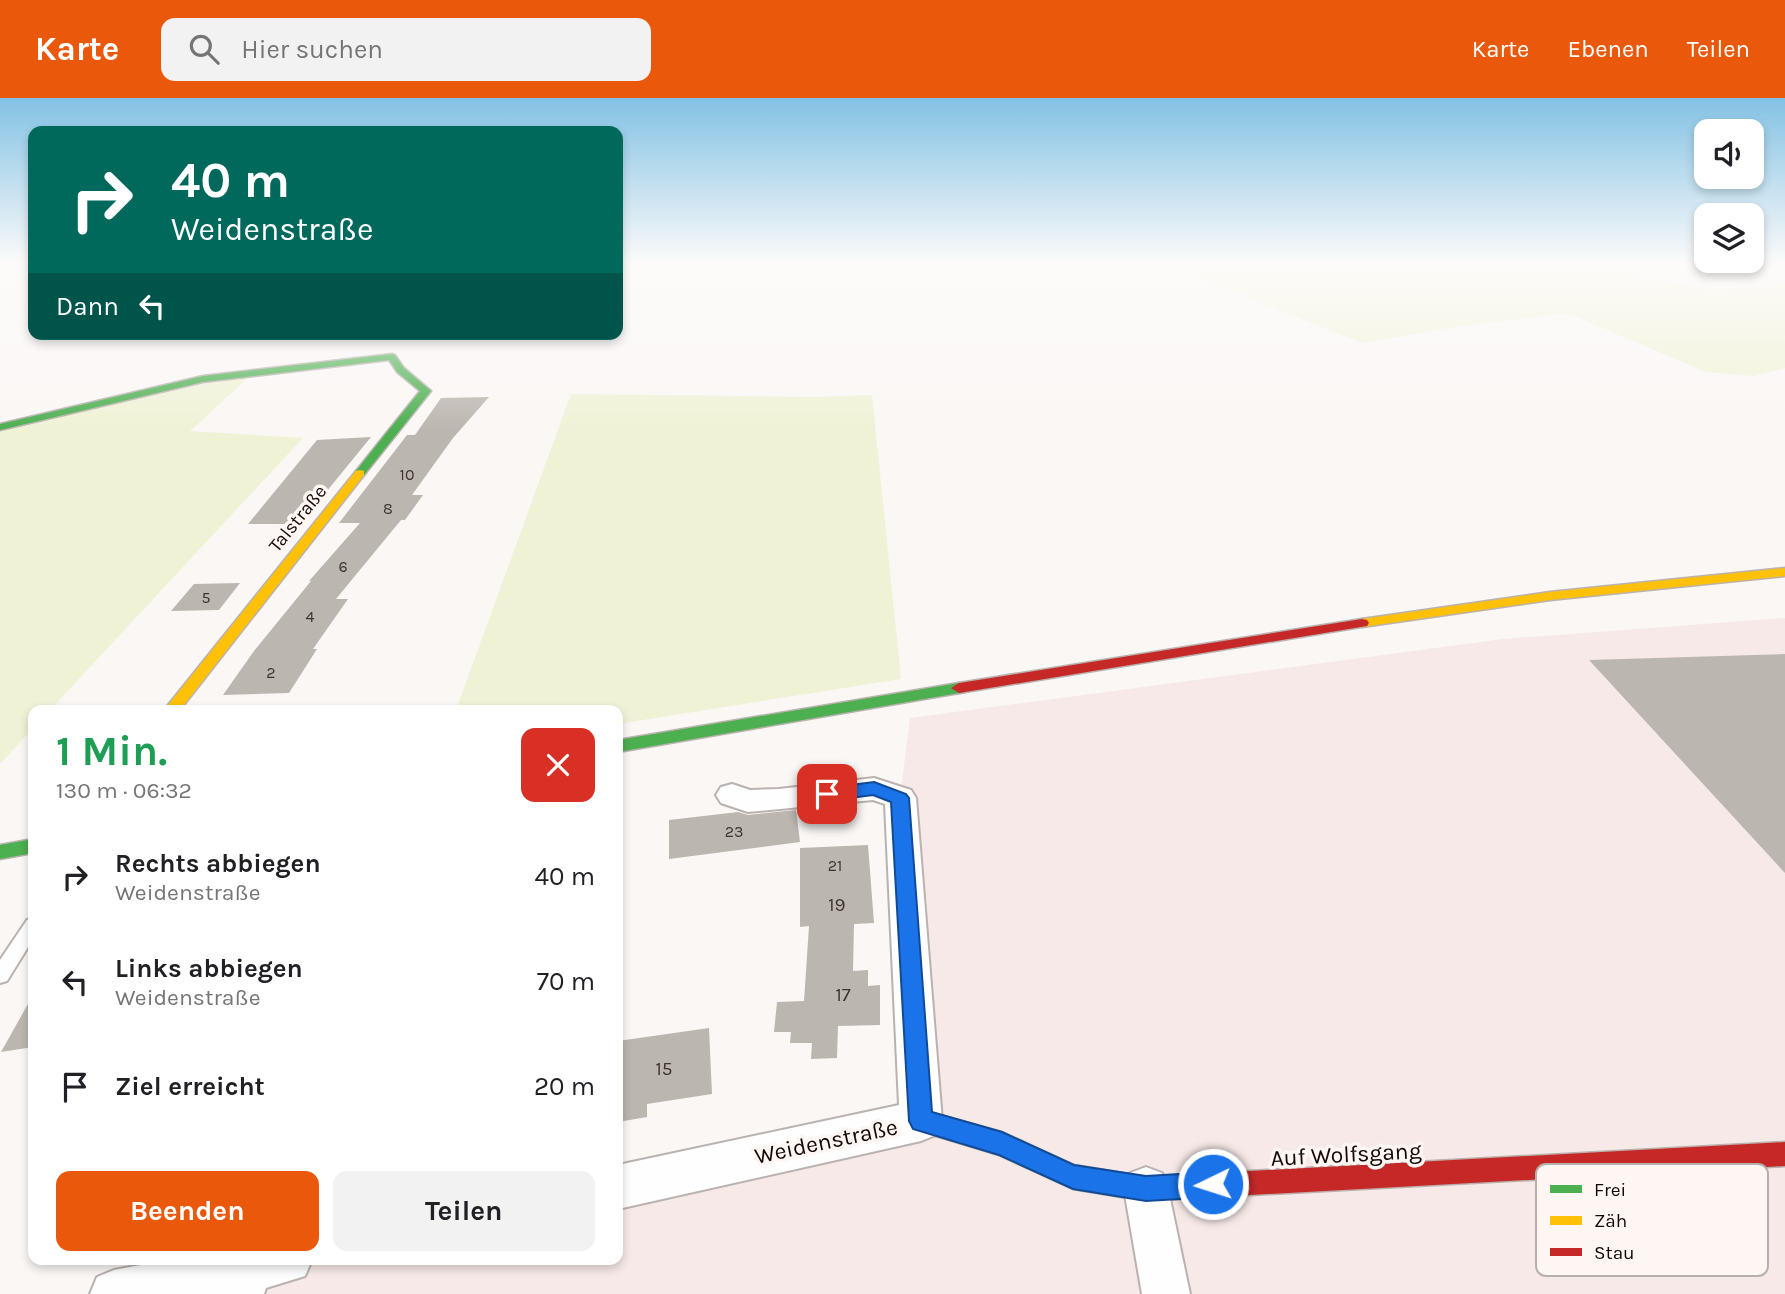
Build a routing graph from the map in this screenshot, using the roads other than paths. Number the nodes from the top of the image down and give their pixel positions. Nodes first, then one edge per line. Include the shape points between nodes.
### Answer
1 (0, 427) edge
2 (1785, 572) edge
3 (176, 705) edge
4 (623, 745) edge
5 (732, 795) dead end
6 (28, 847) edge
7 (0, 852) edge
8 (28, 933) edge
9 (0, 975) edge
10 (921, 1121) junction
11 (1785, 1154) edge
12 (1602, 1164) edge
13 (1536, 1168) edge
14 (623, 1187) edge
15 (1146, 1189) junction
16 (260, 1274) edge
17 (114, 1294) edge
18 (1166, 1294) edge

1 - 3 main road, Talstraße via 203,379 392,357 400,370 426,391
2 - 4 main road via 1550,596 1244,640
5 - 10 street, Weidenstraße via 779,800 874,789 900,798
6 - 7 main road
8 - 9 lane
10 - 14 street, Weidenstraße
10 - 15 main road, Auf Wolfsgang via 1002,1144 1073,1177
11 - 12 main road, Auf Wolfsgang
13 - 15 main road, Auf Wolfsgang
15 - 18 street
16 - 17 street

